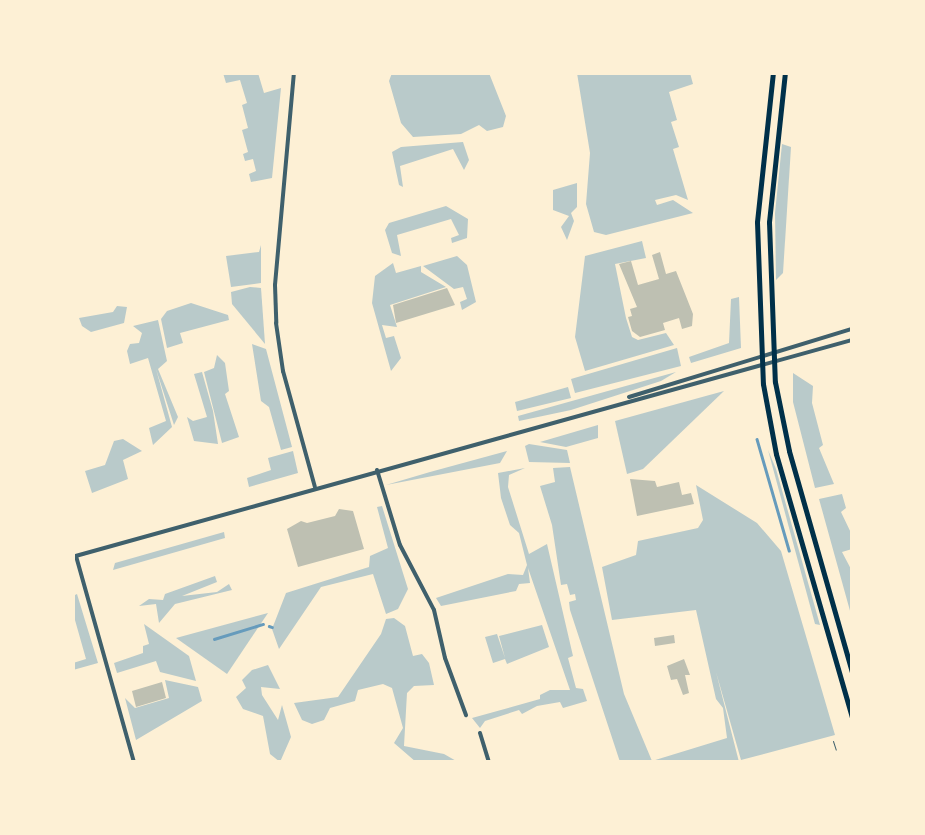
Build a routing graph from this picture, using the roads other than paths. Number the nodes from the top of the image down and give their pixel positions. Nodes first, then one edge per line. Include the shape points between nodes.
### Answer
1 (294, 72) edge
2 (772, 72) edge
3 (785, 72) edge
4 (852, 329) edge
5 (852, 340) edge
6 (772, 351) junction
7 (759, 355) junction
8 (774, 363) junction
9 (761, 367) junction
10 (625, 400) junction
11 (377, 470) junction
12 (314, 487) junction
13 (74, 556) edge
14 (842, 636) junction
15 (830, 639) junction
16 (852, 672) edge
17 (466, 715) dead end
18 (852, 718) edge
19 (480, 734) dead end
20 (834, 741) dead end
21 (836, 750) dead end
22 (134, 762) edge
23 (489, 762) edge

1 - 12 street via 274,284 283,371
2 - 7 main road via 757,222
3 - 6 main road via 769,222
4 - 6 street
5 - 8 street
6 - 7 street
6 - 8 main road
7 - 9 main road
7 - 10 street
8 - 9 street
8 - 14 main road via 789,451
9 - 10 street
9 - 15 main road via 776,454
10 - 11 street
11 - 12 street
11 - 17 street via 400,545 434,610
12 - 13 street
13 - 22 street
14 - 15 main road
14 - 16 main road
15 - 18 main road
19 - 23 street
20 - 21 lane

